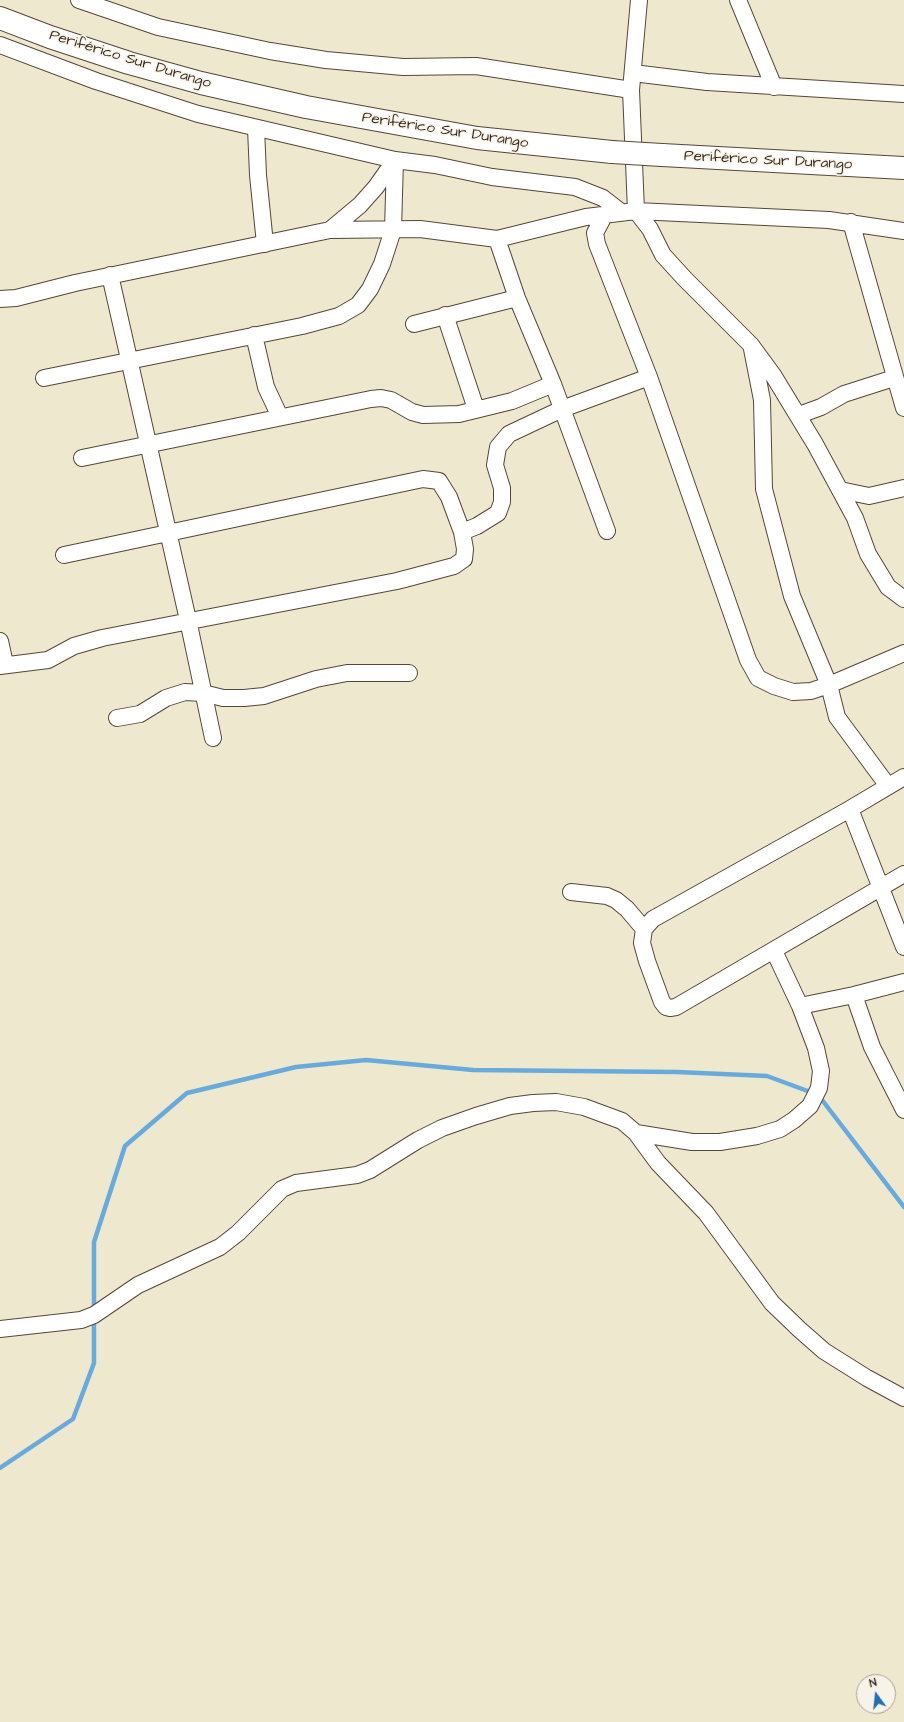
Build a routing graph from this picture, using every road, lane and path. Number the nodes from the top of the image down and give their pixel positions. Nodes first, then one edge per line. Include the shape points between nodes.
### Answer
1 (79, 0) edge
2 (639, 0) edge
3 (738, 0) edge
4 (0, 18) edge
5 (0, 45) edge
6 (633, 73) junction
7 (774, 87) junction
8 (631, 90) junction
9 (904, 94) edge
10 (256, 128) junction
11 (395, 160) junction
12 (904, 168) edge
13 (629, 212) junction
14 (604, 216) junction
15 (851, 222) junction
16 (330, 230) junction
17 (393, 230) junction
18 (904, 231) edge
19 (497, 239) junction
20 (265, 244) junction
21 (110, 275) junction
22 (517, 298) junction
23 (0, 299) edge
24 (444, 315) junction
25 (414, 324) dead end
26 (254, 335) junction
27 (751, 345) junction
28 (129, 360) junction
29 (649, 377) junction
30 (44, 378) dead end
31 (894, 378) junction
32 (553, 384) junction
33 (904, 408) edge
34 (476, 409) junction
35 (562, 409) junction
36 (799, 415) junction
37 (280, 417) junction
38 (148, 444) junction
39 (82, 458) dead end
40 (904, 488) edge
41 (840, 490) junction
42 (607, 531) dead end
43 (462, 532) junction
44 (169, 534) junction
45 (64, 555) dead end
46 (904, 599) edge
47 (188, 620) junction
48 (0, 641) edge
49 (904, 653) edge
50 (3, 665) edge
51 (409, 673) dead end
52 (829, 685) junction
53 (204, 693) junction
54 (117, 718) dead end
55 (212, 738) dead end
56 (904, 777) edge
57 (888, 786) junction
58 (850, 809) junction
59 (904, 874) edge
60 (881, 887) junction
61 (571, 892) dead end
62 (644, 929) junction
63 (904, 947) edge
64 (774, 951) junction
65 (904, 982) edge
66 (854, 995) junction
67 (800, 1006) junction
68 (902, 1104) edge
69 (636, 1133) junction
70 (0, 1329) edge
71 (904, 1398) edge

1 - 8 street via 133,20 270,51 326,60 403,67 476,66
2 - 6 street
3 - 7 street
4 - 12 highway, Periférico Sur Durango, bridge via 129,63 202,82 306,107 477,138 612,152
5 - 10 street via 96,81 198,114
6 - 7 street
6 - 8 street
7 - 9 street
8 - 13 street
10 - 11 street
10 - 20 street
11 - 13 street via 492,177 575,187
11 - 16 street via 376,188
11 - 17 street
13 - 14 street
13 - 15 street
13 - 27 street via 650,229 663,255 684,279
14 - 19 street via 586,217
14 - 29 street via 595,233 597,244
15 - 18 street
15 - 31 street
16 - 17 street
16 - 20 street
17 - 19 street via 446,231
17 - 26 street via 382,264 370,289 358,305 339,316
19 - 22 street
20 - 21 street
21 - 23 street via 16,298
21 - 28 street
22 - 24 street
22 - 32 street
24 - 25 street
24 - 34 street
26 - 28 street
26 - 37 street via 266,387
27 - 36 street
27 - 52 street via 762,400 764,489 792,596
28 - 30 street
28 - 38 street
29 - 35 street
29 - 52 street via 748,660 758,678 793,692 811,691
31 - 33 street
31 - 36 street via 844,394 821,407
32 - 34 street via 512,401
32 - 35 street
34 - 37 street via 444,416 423,415 381,398
35 - 42 street
35 - 43 street via 508,434 498,447 495,465 502,488 502,502 498,513
36 - 41 street
37 - 38 street
38 - 39 street
38 - 44 street
40 - 41 street via 869,496
41 - 46 street via 855,518 868,554 888,587
43 - 44 street via 439,481 432,479 410,481
43 - 47 street via 466,549 464,559 448,568 397,581
44 - 45 street
44 - 47 street
47 - 50 street via 85,642 48,660
47 - 53 street
48 - 50 street
49 - 52 street
51 - 53 street via 347,673 316,679 264,696 244,698 223,698
52 - 57 street via 837,717
53 - 54 street via 184,692 166,698 140,714
53 - 55 street
56 - 57 street
57 - 58 street
58 - 60 street
58 - 62 street via 670,908 653,919
59 - 60 street
60 - 63 street
60 - 64 street
61 - 62 street via 607,896 616,900
62 - 64 street via 642,943 647,961 662,1002 670,1008
64 - 67 street
65 - 66 street
66 - 67 street
66 - 68 street via 872,1046
67 - 69 street via 816,1048 821,1071 819,1088 810,1106 794,1120 780,1129 757,1136 720,1142 692,1142
69 - 70 street via 622,1121 606,1114 556,1102 510,1106 476,1116 442,1128 357,1175 296,1183 282,1189 238,1233 220,1247 138,1285 94,1315 81,1320
69 - 71 street via 658,1163 706,1213 772,1303 824,1350

